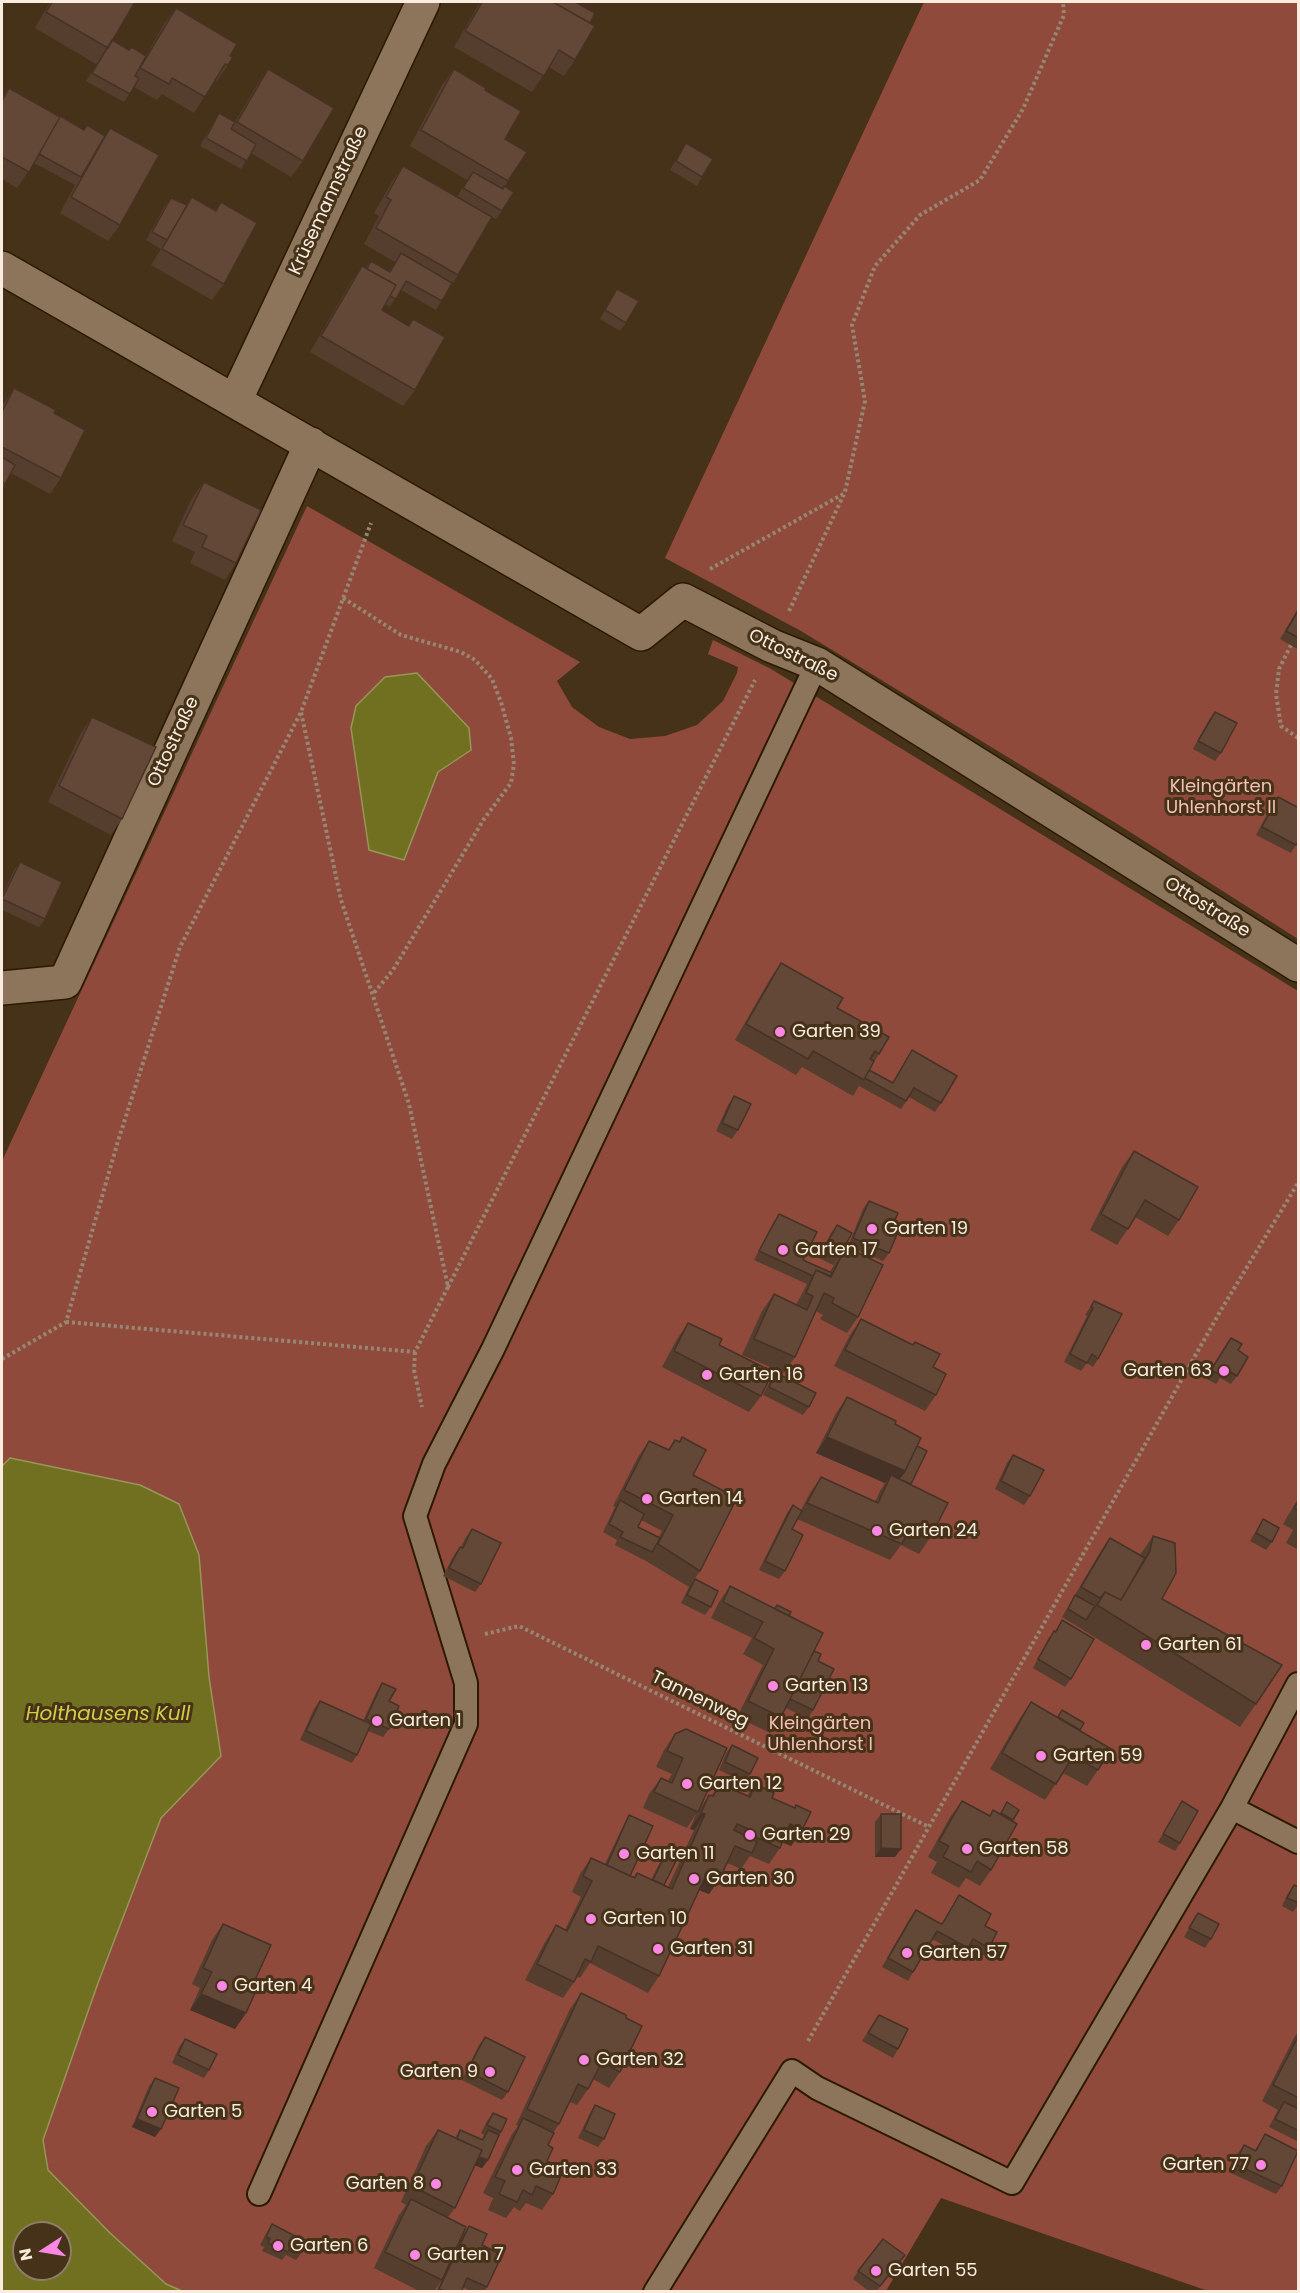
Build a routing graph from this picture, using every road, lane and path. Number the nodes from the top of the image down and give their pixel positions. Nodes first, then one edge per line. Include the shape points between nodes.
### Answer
1 (423, 2) edge
2 (4, 275) edge
3 (236, 401) junction
4 (311, 444) junction
5 (385, 486) junction
6 (845, 492) dead end
7 (343, 598) junction
8 (683, 600) junction
9 (1291, 645) edge
10 (817, 664) junction
11 (301, 711) junction
12 (1299, 738) edge
13 (1299, 965) edge
14 (2, 988) edge
15 (373, 994) junction
16 (1299, 1183) edge
17 (66, 1322) junction
18 (2, 1359) edge
19 (453, 1641) junction
20 (1299, 1684) edge
21 (1232, 1808) junction
22 (929, 1827) junction
23 (1299, 1842) edge
24 (792, 2071) junction
25 (259, 2194) dead end
26 (655, 2292) edge

1 - 3 street, Krüsemannstraße
2 - 3 street
3 - 4 street
4 - 5 street
4 - 14 street, Ottostraße via 65,982
5 - 7 path
5 - 8 street via 641,634
6 - 8 path via 696,578
7 - 11 path
7 - 15 path via 401,635 461,652 475,660 492,679 501,702 514,764 511,783 484,819 393,970
8 - 10 street, Ottostraße via 772,646
9 - 12 path via 1279,669 1276,694 1281,726
10 - 13 street, Ottostraße
10 - 19 lane via 504,1328 434,1464 415,1516
11 - 15 path via 341,900
11 - 17 path via 180,947
15 - 17 path via 409,1104 448,1287 415,1352
16 - 22 path via 1221,1310
17 - 18 path
19 - 22 path, Tannenweg via 519,1626
19 - 25 lane via 466,1683 466,1724
20 - 21 lane
21 - 23 lane
21 - 24 lane via 1012,2183 817,2088
22 - 24 path
24 - 26 lane

